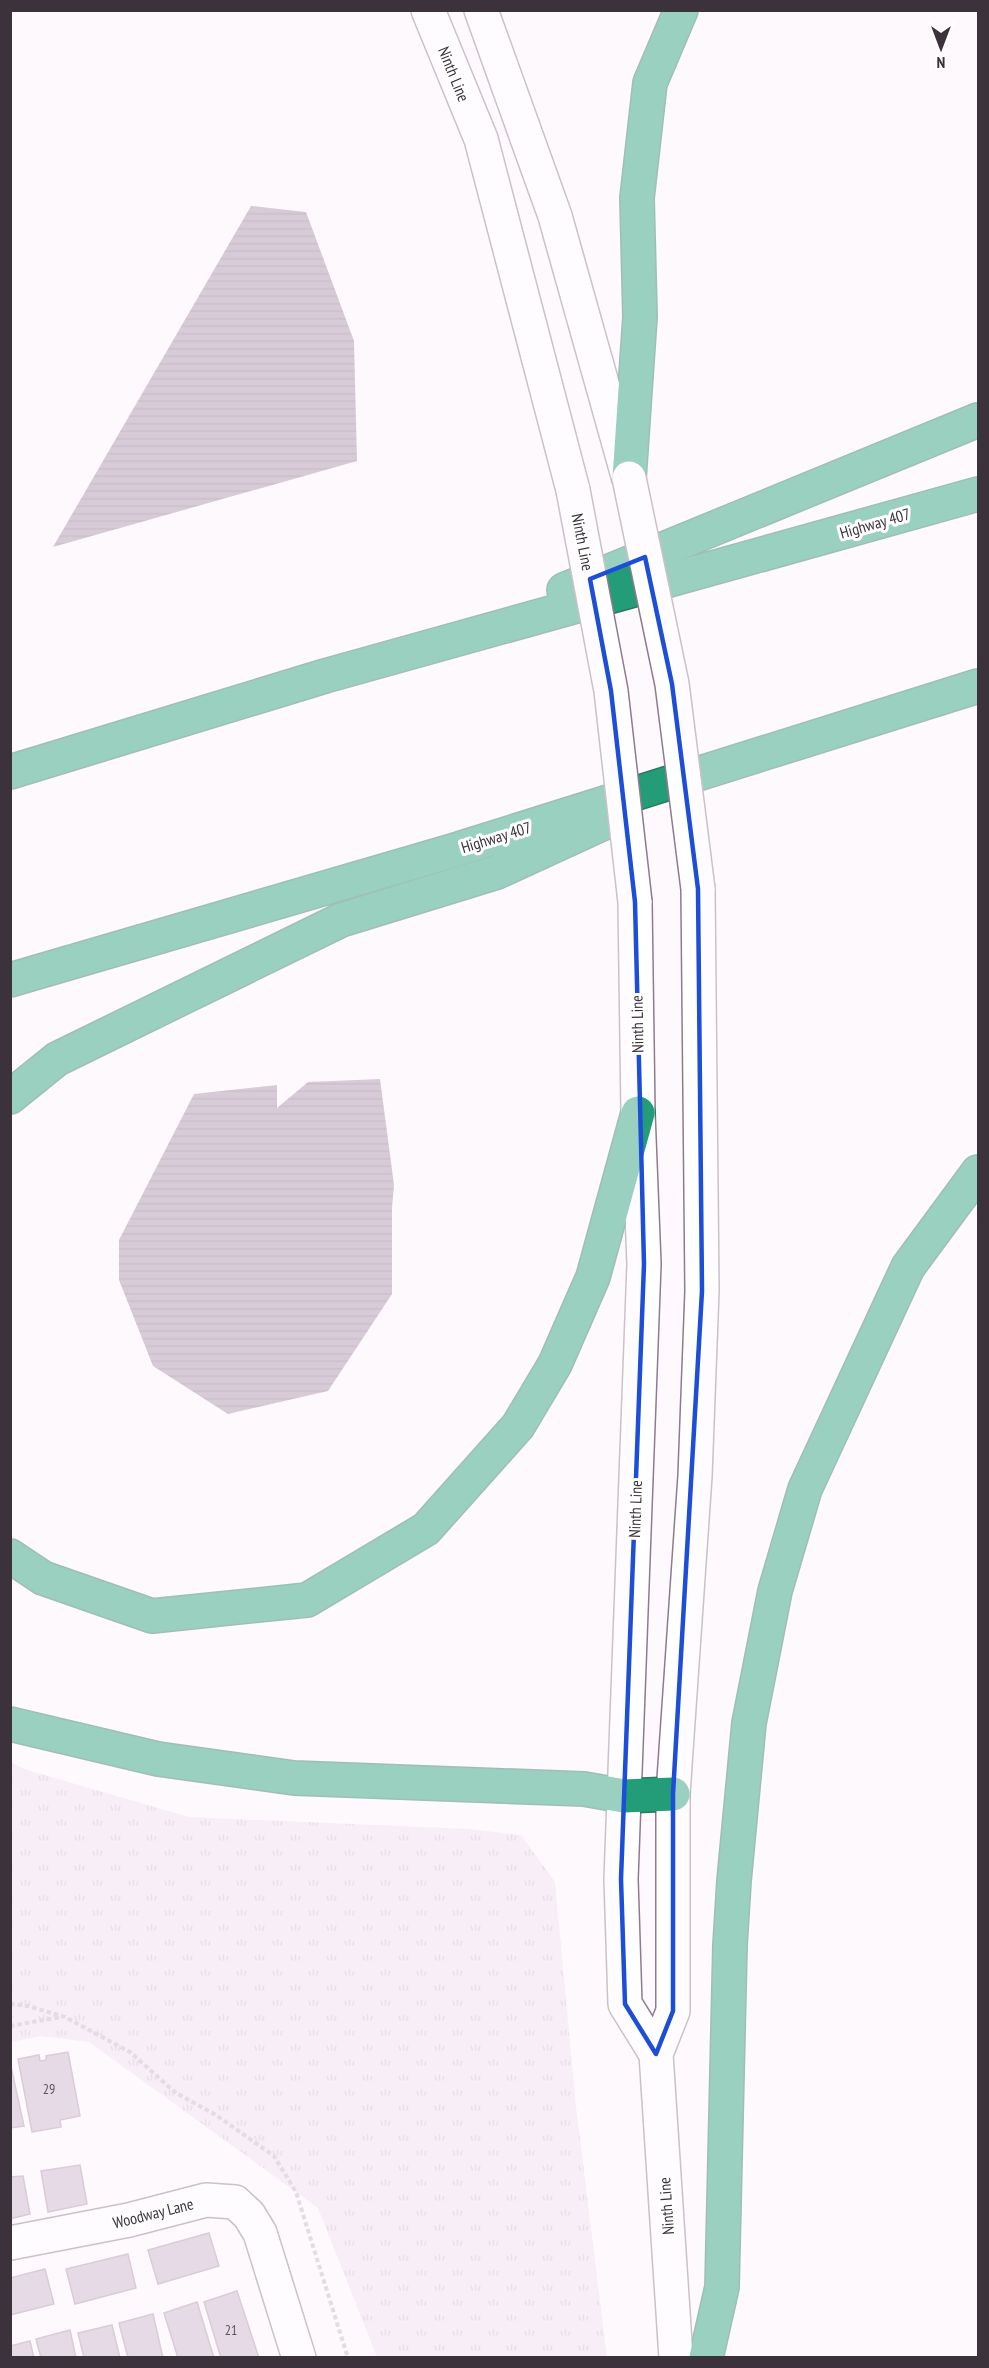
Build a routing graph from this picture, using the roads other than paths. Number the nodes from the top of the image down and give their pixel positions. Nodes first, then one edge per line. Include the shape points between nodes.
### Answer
1 (428, 10) edge
2 (481, 10) edge
3 (681, 10) edge
4 (978, 420) edge
5 (628, 478) junction
6 (978, 494) edge
7 (325, 676) junction
8 (978, 686) edge
9 (749, 757) junction
10 (10, 772) edge
11 (10, 980) edge
12 (10, 1097) edge
13 (638, 1113) junction
14 (978, 1172) edge
15 (10, 1556) edge
16 (10, 1724) edge
17 (673, 1794) junction
18 (624, 1796) junction
19 (656, 2054) junction
20 (10, 2244) edge
21 (299, 2358) edge
22 (676, 2358) edge
23 (706, 2358) edge

1 - 13 main road, Ninth Line, bridge via 481,139 573,490 611,691 635,902
2 - 5 main road, Ninth Line via 555,216
3 - 5 highway via 650,83 638,187 640,317
4 - 7 highway via 481,624
5 - 17 main road, Ninth Line, bridge via 672,684 698,889 702,1291 695,1476
6 - 7 highway, Highway 407
7 - 10 highway, Highway 407
8 - 9 highway, Highway 407
9 - 11 highway, Highway 407 via 452,850
9 - 12 highway via 497,872 341,920 57,1059
13 - 15 highway via 593,1277 555,1364 518,1426 426,1529 307,1600 152,1616 43,1578
13 - 18 main road, Ninth Line via 644,1264
14 - 23 highway via 908,1267 805,1490 776,1591 749,1723 734,1881 722,2287
16 - 18 highway via 158,1760 294,1778 584,1789
17 - 18 highway
17 - 19 main road, Ninth Line via 673,2012
18 - 19 main road, Ninth Line via 621,1879 625,2004
19 - 22 main road, Ninth Line
20 - 21 main road, Woodway Lane via 206,2200 235,2202 260,2233

